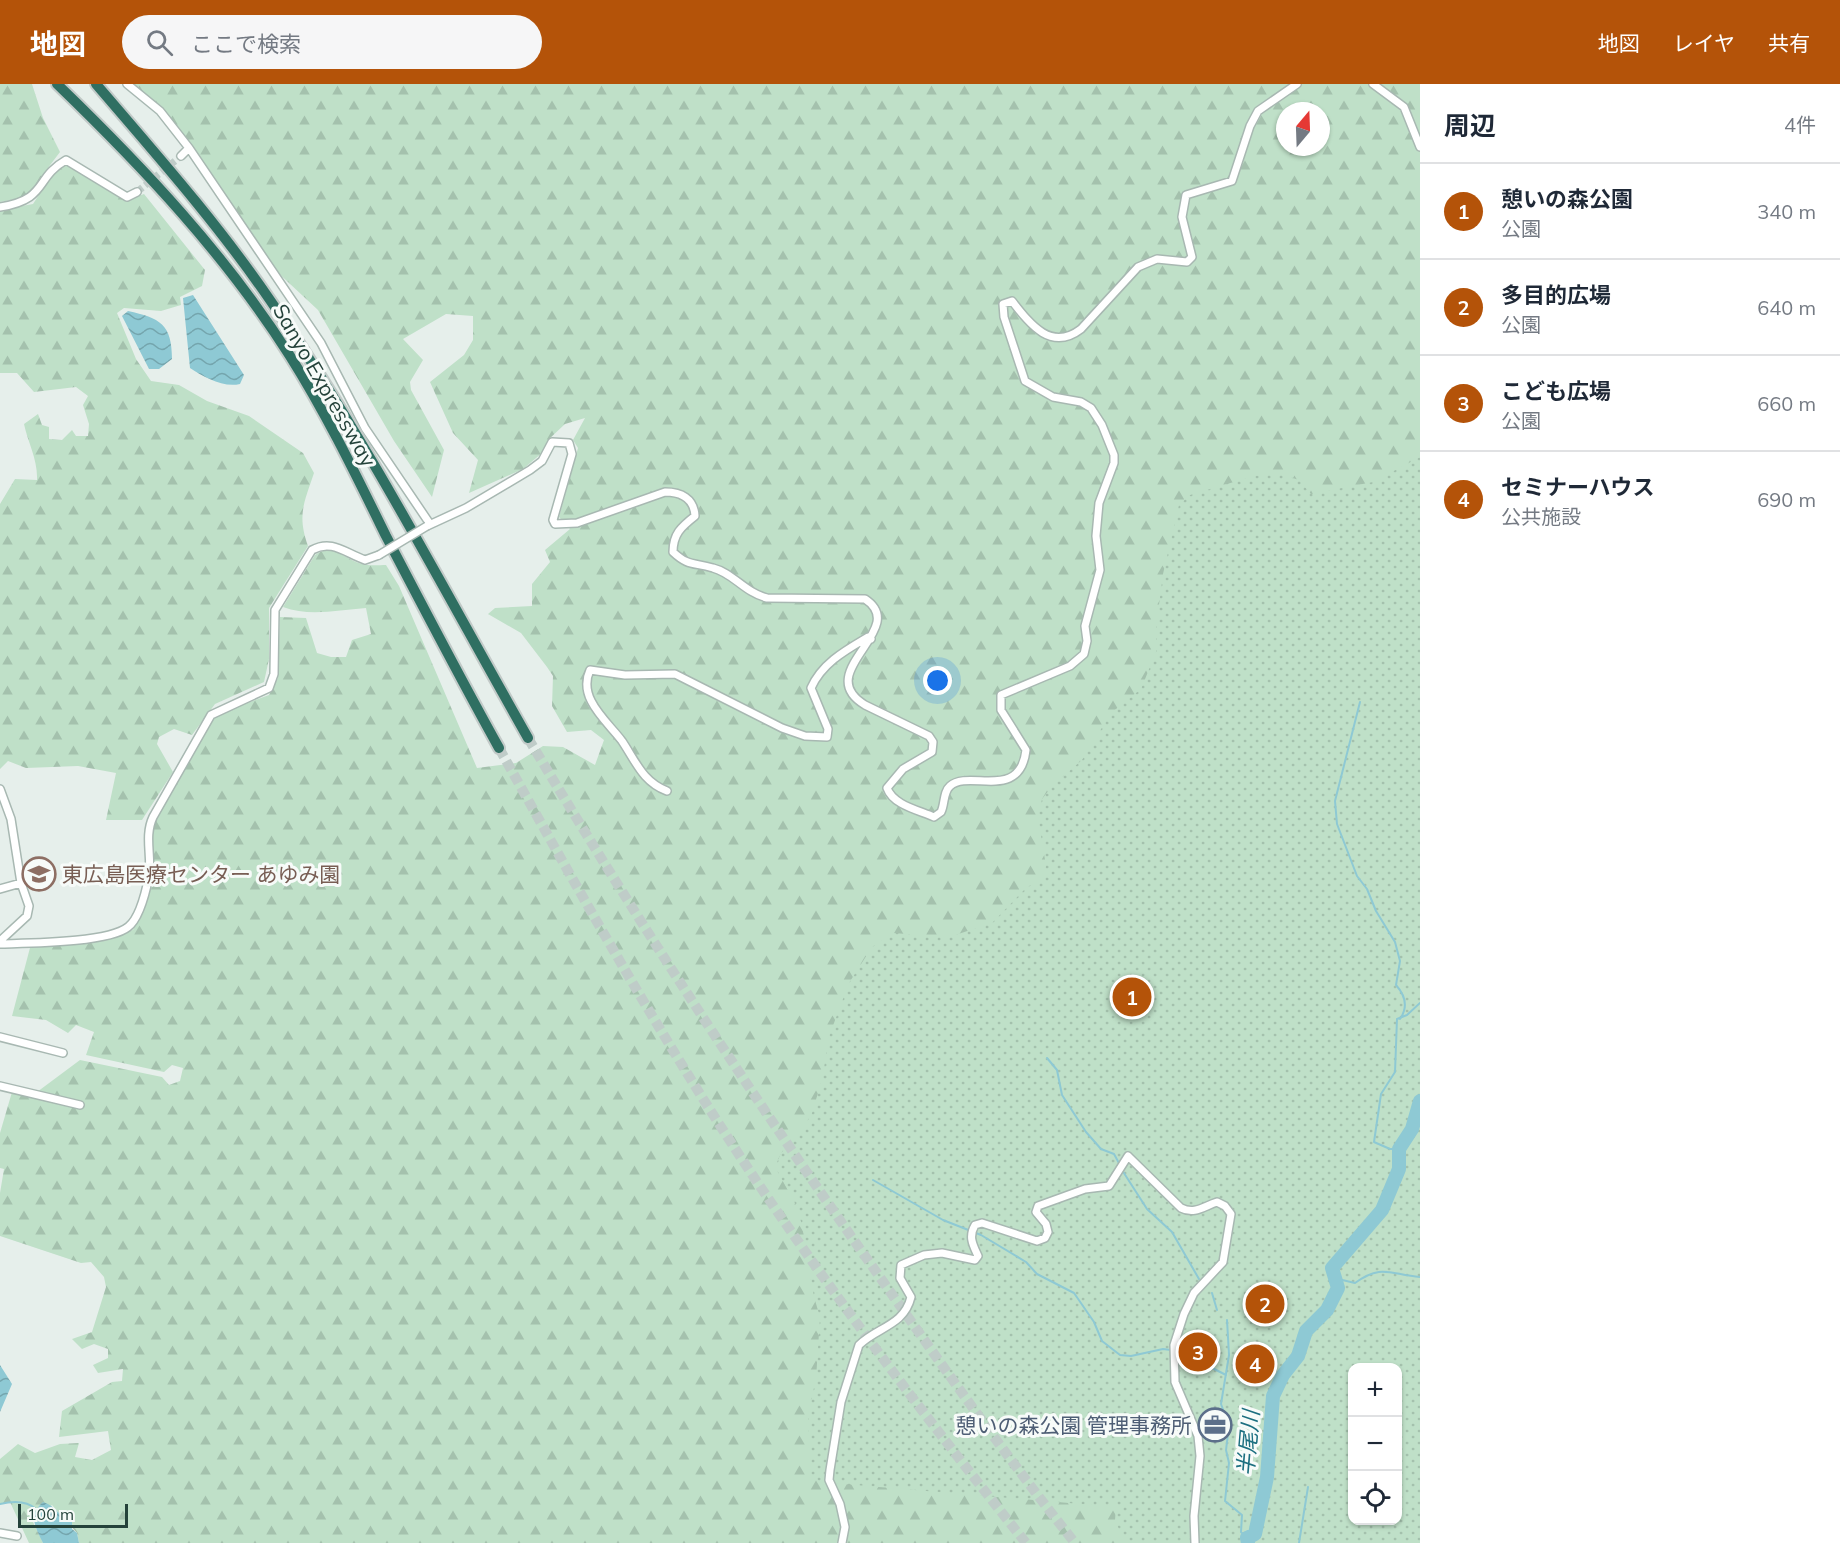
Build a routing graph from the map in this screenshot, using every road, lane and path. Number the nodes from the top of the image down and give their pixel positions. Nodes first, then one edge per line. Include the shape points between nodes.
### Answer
1 (57, 84) edge
2 (96, 84) edge
3 (128, 84) edge
4 (1297, 84) edge
5 (1373, 84) edge
6 (1420, 147) edge
7 (189, 148) junction
8 (181, 156) tunnel mouth
9 (137, 192) dead end
10 (0, 207) edge
11 (428, 525) junction
12 (871, 639) junction
13 (528, 738) tunnel mouth
14 (499, 748) tunnel mouth
15 (0, 789) edge
16 (667, 791) dead end
17 (21, 883) junction
18 (0, 889) edge
19 (0, 942) edge
20 (0, 1037) edge
21 (63, 1053) dead end
22 (0, 1086) edge
23 (80, 1105) dead end
24 (3, 1533) edge
25 (17, 1536) dead end
26 (4, 1543) edge
27 (842, 1543) edge
28 (1195, 1543) edge

1 - 14 highway, Sanyo Expressway via 198,232 283,346 347,457
2 - 13 highway, Sanyo Expressway via 233,250 300,344
3 - 7 street via 160,111
4 - 12 street via 1258,111 1233,181 1186,195 1181,207 1192,256 1187,262 1157,260 1138,267 1071,337 1057,338 1043,332 1029,324 1012,302 1003,304 1025,381 1053,397 1091,408 1114,455 1099,503 1096,536 1100,570 1085,626 1084,654 1070,666 1002,695 1001,710 1026,750 1025,759 1014,774 995,782 957,782 945,792 941,812 934,817 890,796 887,788 891,781 932,752 933,742 929,736 856,699 848,688 847,676
5 - 6 street via 1404,107
7 - 8 street
7 - 11 street via 321,343 365,428
9 - 10 street via 127,197 66,160 56,165 30,199
11 - 12 street via 530,470 542,461 552,442 569,443 572,454 555,524 578,523 665,492 676,492 688,498 694,507 695,516 673,539 674,552 685,563 712,567 752,594 767,598 865,599 877,611
11 - 19 street, bridge via 365,560 332,544 312,550 275,610 274,674 269,688 211,715 147,829 148,881 129,927 114,934 60,941
12 - 16 street via 868,637 842,652 811,688 828,729 827,737 806,736 782,728 675,674 625,675 590,670 587,690 602,719 653,786
15 - 17 street via 11,819
17 - 18 street
17 - 19 street via 29,906 27,916
20 - 21 street
22 - 23 street
24 - 25 street
24 - 26 street
27 - 28 street via 845,1527 829,1480 841,1402 860,1345 892,1326 909,1305 911,1298 900,1278 901,1265 924,1254 942,1253 975,1260 978,1256 971,1231 982,1223 1037,1241 1045,1238 1048,1232 1036,1212 1038,1206 1085,1189 1109,1186 1128,1156 1188,1212 1217,1202 1231,1214 1223,1262 1194,1293 1174,1345 1175,1382 1193,1423 1200,1456

